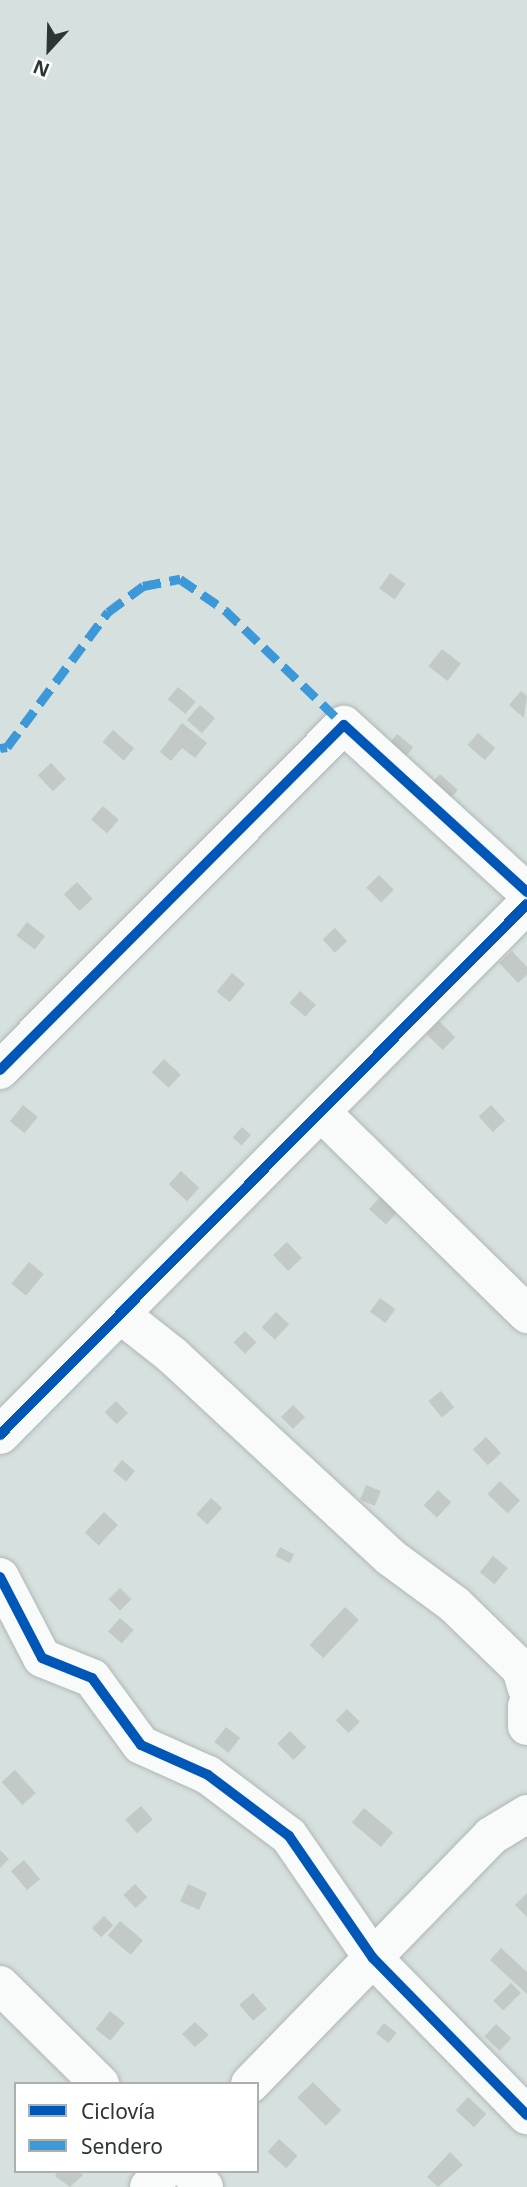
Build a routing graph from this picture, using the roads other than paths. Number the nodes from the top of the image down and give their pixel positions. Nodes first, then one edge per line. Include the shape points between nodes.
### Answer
1 (527, 892) edge
2 (527, 904) edge
3 (0, 1070) edge
4 (321, 1112) junction
5 (120, 1314) junction
6 (527, 1314) edge
7 (0, 1435) edge
8 (0, 1577) edge
9 (527, 1689) edge
10 (527, 1706) edge
11 (527, 1726) edge
12 (527, 1814) edge
13 (373, 1958) junction
14 (0, 1985) edge
15 (98, 2082) edge
16 (252, 2082) edge
17 (527, 2115) edge
18 (162, 2173) edge
19 (191, 2173) edge
20 (149, 2187) edge
21 (204, 2187) edge

1 - 3 street via 344,725
2 - 4 street
4 - 5 street
4 - 6 street
5 - 7 street
5 - 9 street via 172,1354 390,1557 455,1605 521,1669
8 - 13 street via 42,1658 92,1678 141,1745 208,1775 289,1836
10 - 11 street
12 - 13 street via 491,1836
13 - 16 street
13 - 17 street
14 - 15 street
18 - 20 street
19 - 21 street

